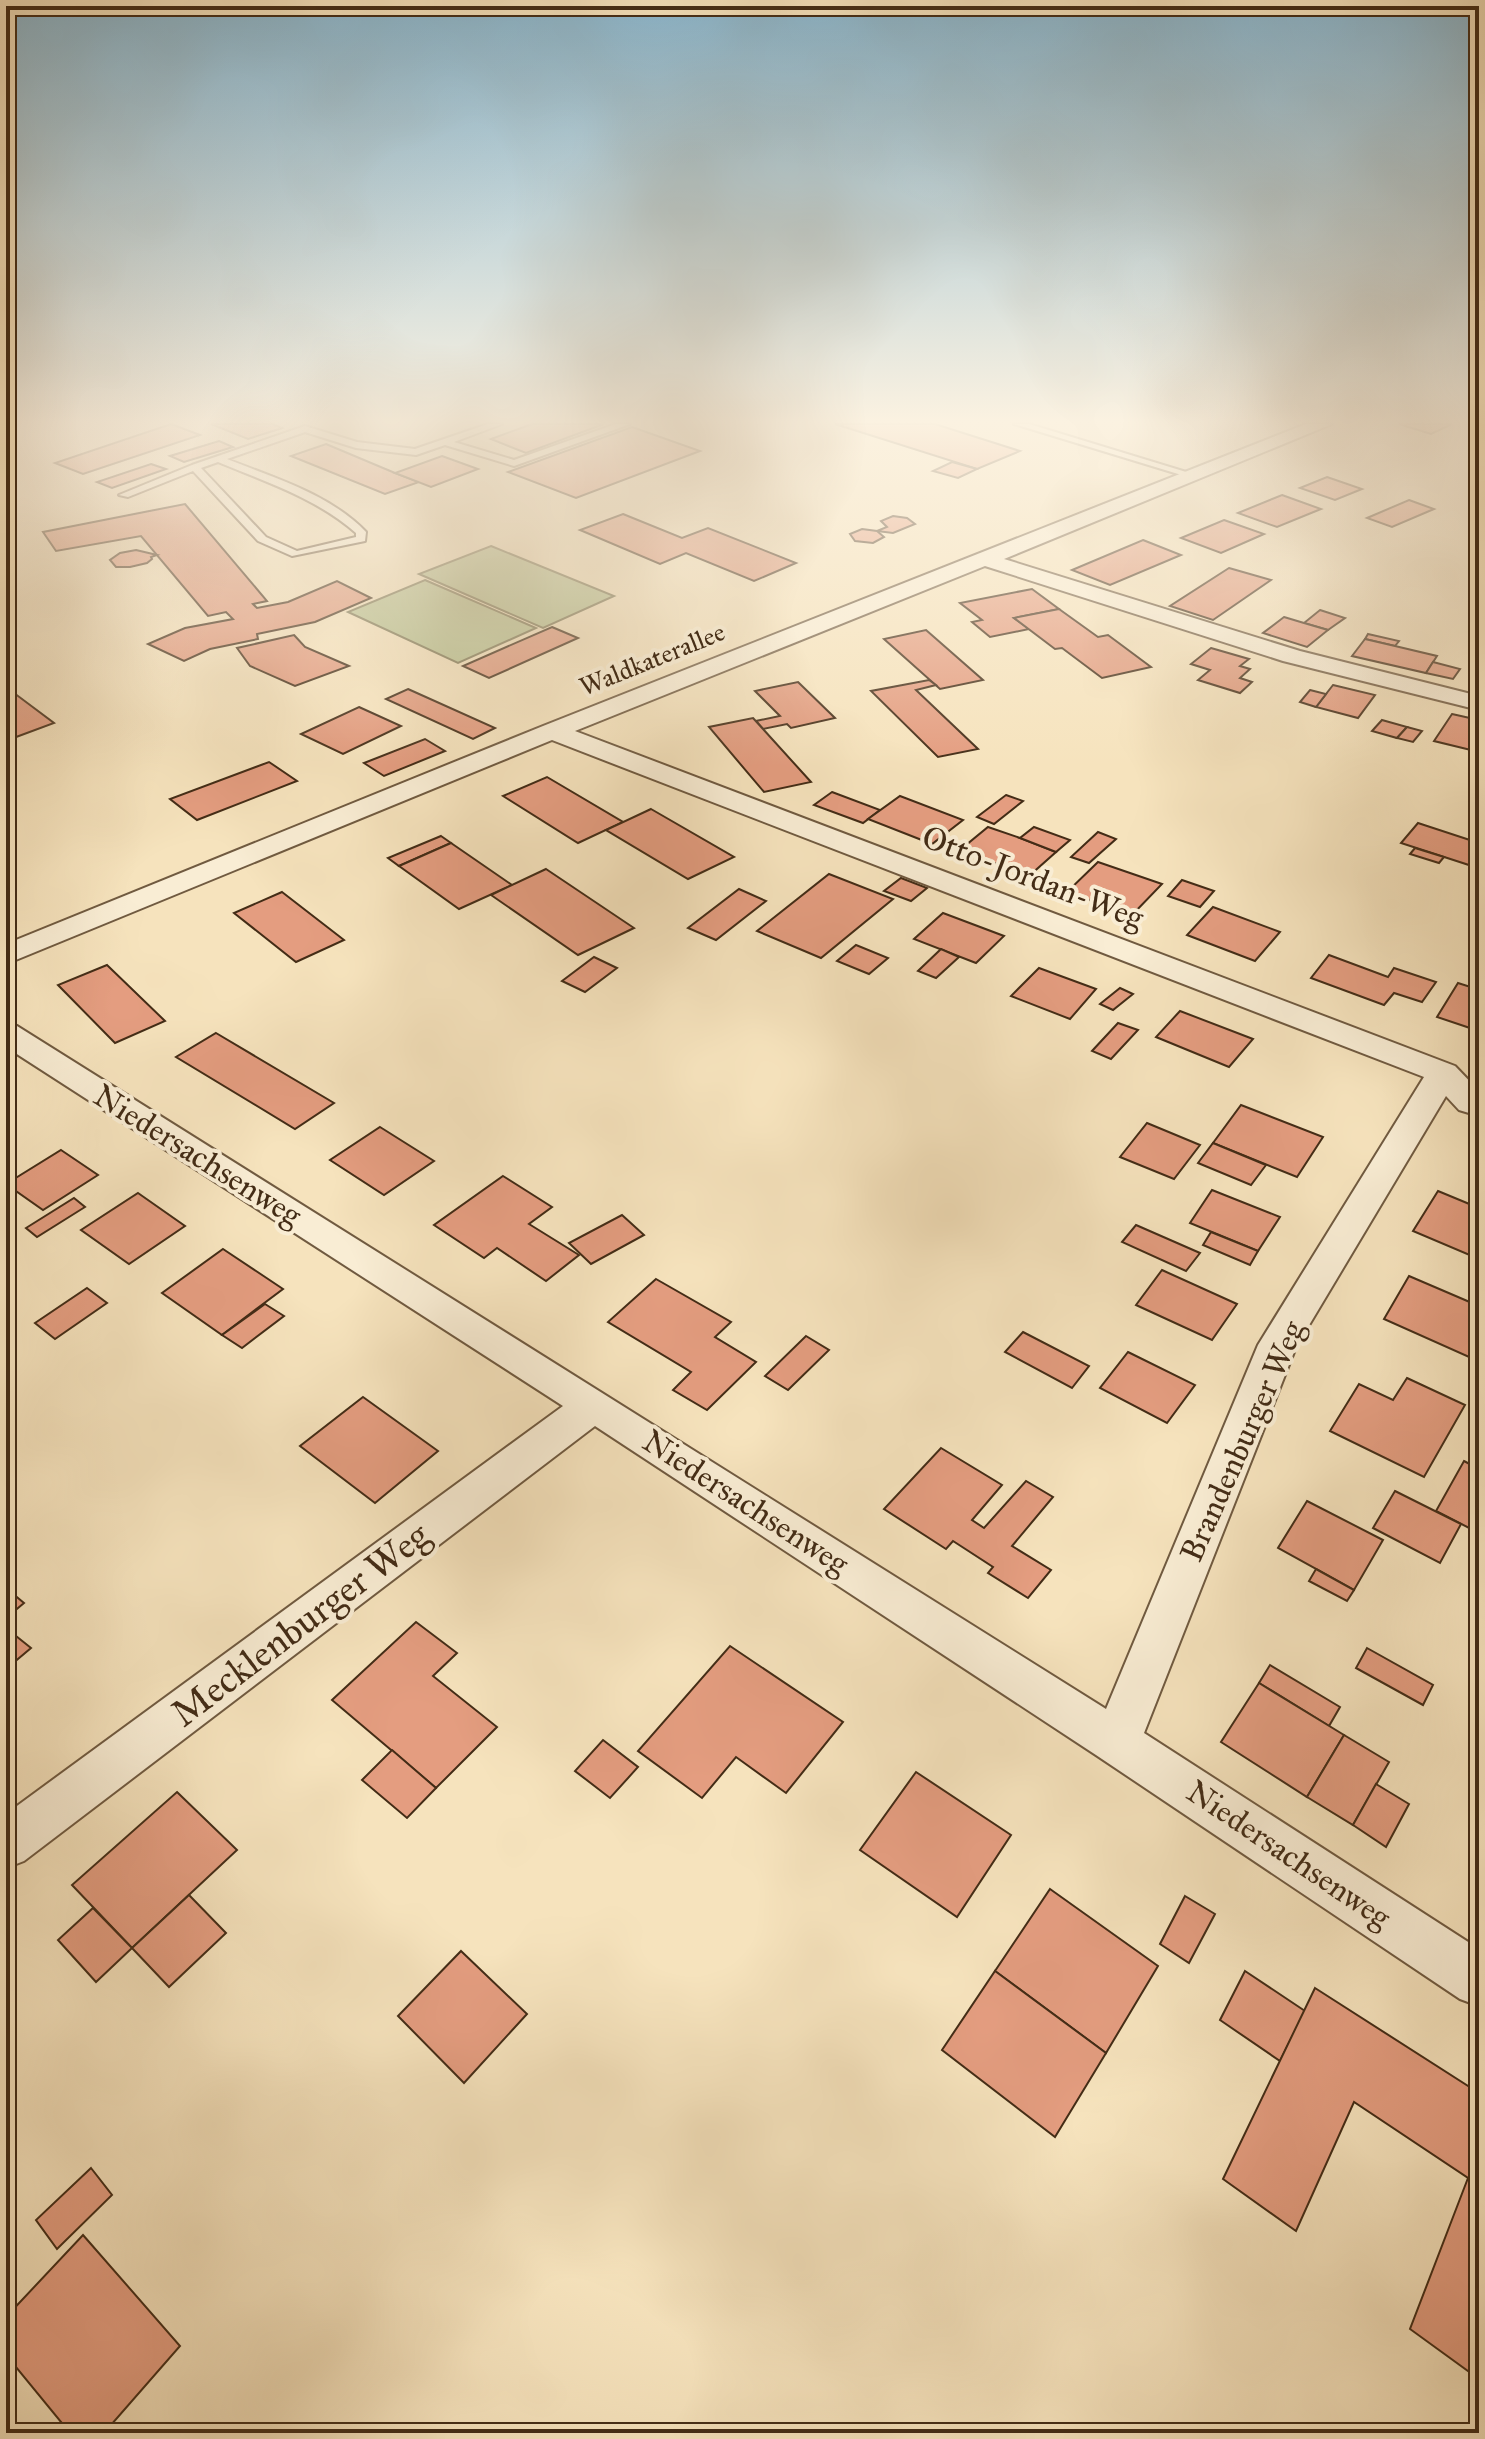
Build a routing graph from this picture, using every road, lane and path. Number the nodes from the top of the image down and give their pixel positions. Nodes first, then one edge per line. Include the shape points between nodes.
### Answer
1 (261, 538) edge
2 (361, 538) edge
3 (1036, 538) edge
4 (984, 559) junction
5 (1479, 703) edge
6 (552, 731) junction
7 (6, 955) edge
8 (6, 1033) edge
9 (1443, 1073) junction
10 (1479, 1105) edge
11 (594, 1405) junction
12 (1117, 1740) junction
13 (6, 1844) edge
14 (1479, 1980) edge

1 - 2 lane via 296,554
3 - 4 street, Waldkaterallee
4 - 5 street via 1276,652
4 - 6 street, Waldkaterallee
6 - 7 street, Waldkaterallee
6 - 9 street, Otto-Jordan-Weg
8 - 11 street, Niedersachsenweg
9 - 10 street, Otto-Jordan-Weg
9 - 12 street, Brandenburger Weg via 1277,1345
11 - 12 street, Niedersachsenweg
11 - 13 street, Mecklenburger Weg
12 - 14 street, Niedersachsenweg

